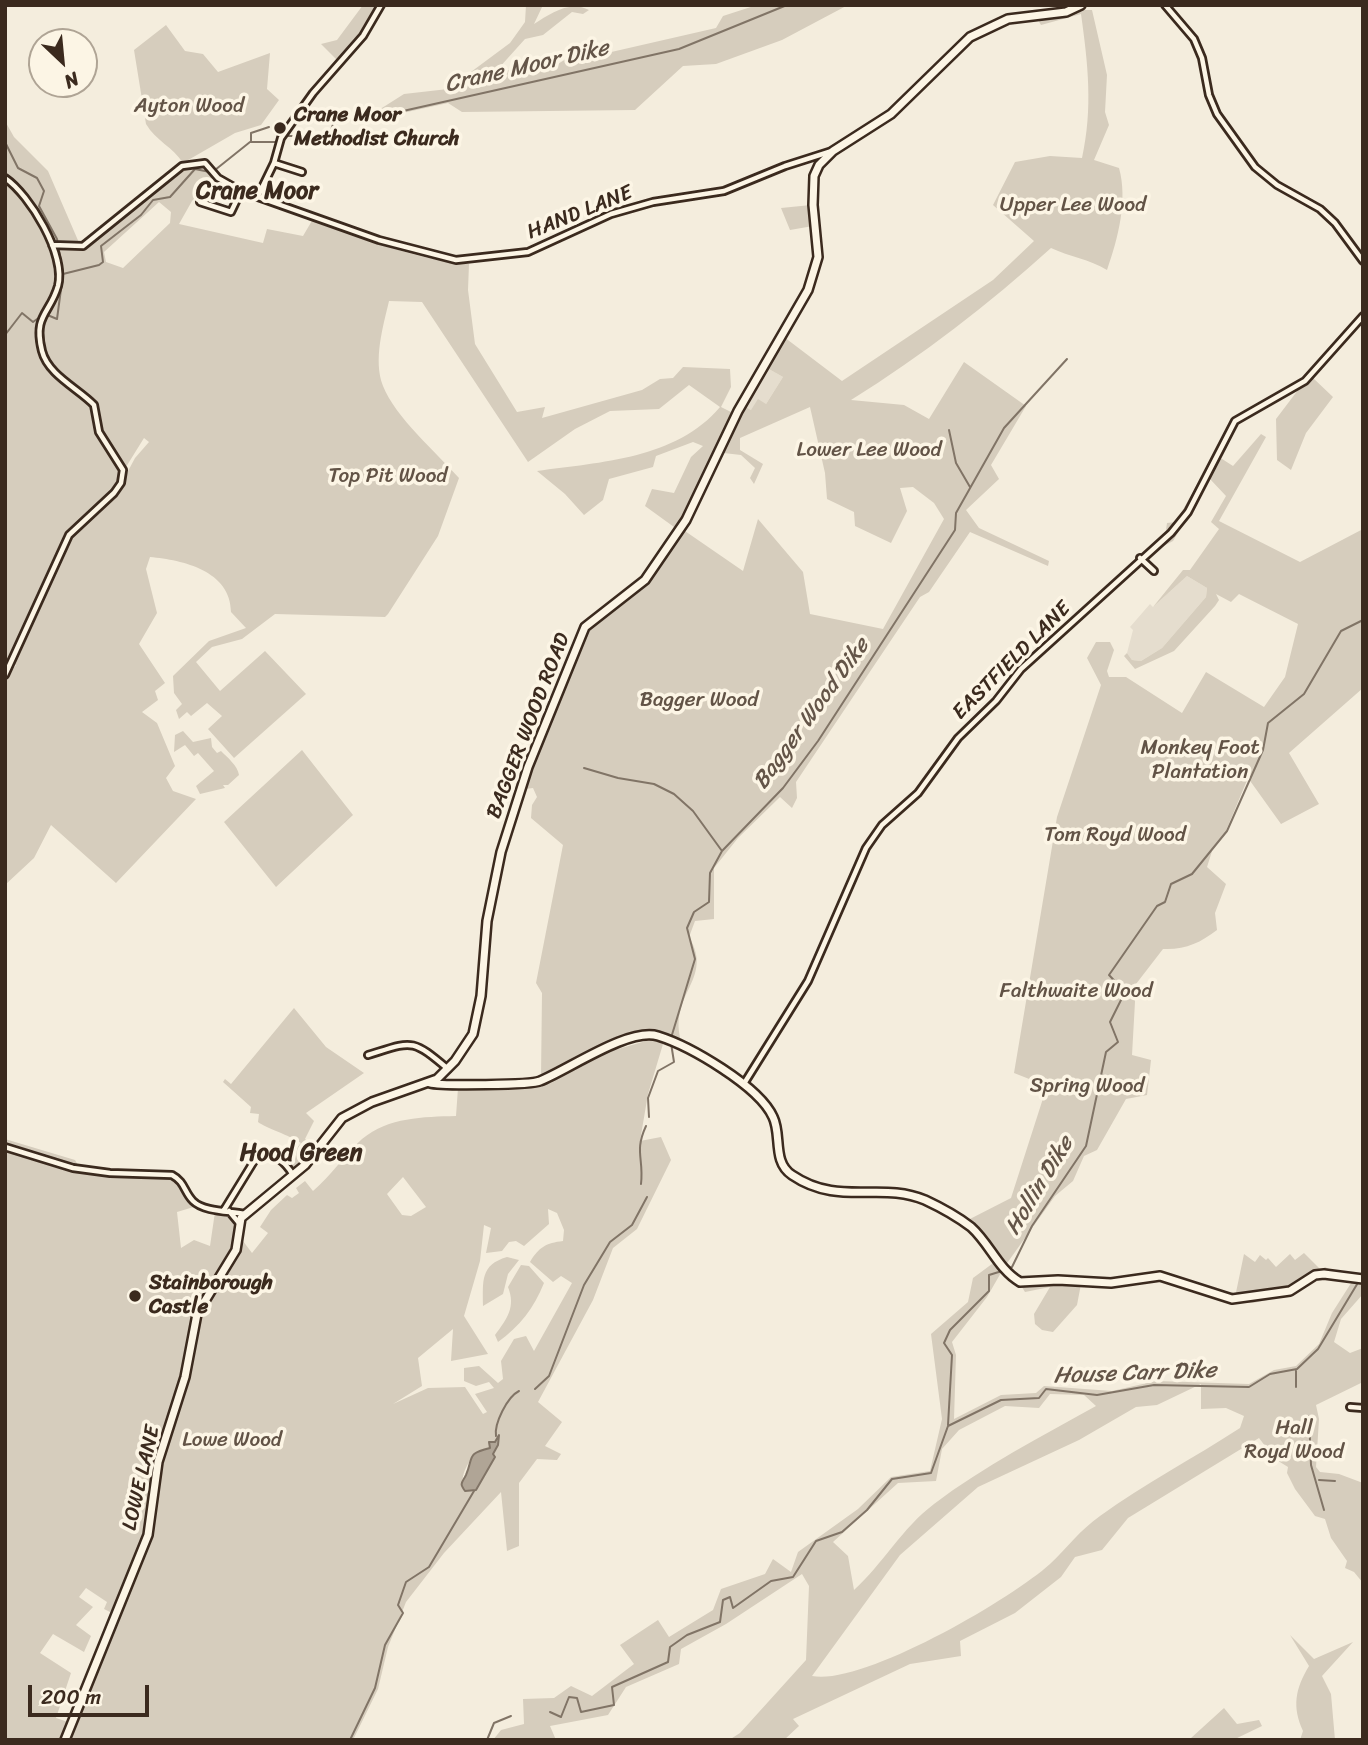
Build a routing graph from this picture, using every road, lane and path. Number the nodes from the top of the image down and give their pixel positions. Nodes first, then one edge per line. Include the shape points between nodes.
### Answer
1 (380, 5) edge
2 (1081, 5) edge
3 (1165, 5) edge
4 (833, 150) junction
5 (805, 160) junction
6 (274, 163) junction
7 (816, 171) junction
8 (302, 172) dead end
9 (5, 178) edge
10 (241, 191) junction
11 (258, 196) junction
12 (200, 202) dead end
13 (56, 246) junction
14 (1363, 261) edge
15 (1363, 316) edge
16 (1140, 558) junction
17 (1154, 571) dead end
18 (5, 675) edge
19 (368, 1055) dead end
20 (449, 1069) junction
21 (745, 1082) junction
22 (430, 1083) junction
23 (5, 1147) edge
24 (293, 1175) junction
25 (226, 1211) junction
26 (245, 1214) junction
27 (239, 1223) junction
28 (1363, 1279) edge
29 (1350, 1407) dead end
30 (1363, 1408) edge
31 (65, 1740) edge

1 - 6 street via 363,36 281,138
2 - 4 street via 1066,12 1008,19 970,37 891,114
3 - 14 street via 1194,40 1217,114 1255,167 1320,209
4 - 5 street, HAND LANE
4 - 7 street
5 - 7 street
5 - 11 street, HAND LANE via 724,191 632,207 534,250 456,260 379,240
6 - 8 street
6 - 11 street
7 - 20 street, BAGGER WOOD ROAD via 815,275 686,520 645,580 585,627 528,767 500,852 476,1026
9 - 13 street via 17,186
10 - 11 street, HAND LANE
10 - 12 street via 231,212
10 - 13 street, HAND LANE via 205,163 183,166 87,244
13 - 18 street via 59,283 40,319 42,354 94,405 99,432 123,470 114,493 69,535
15 - 16 street, EASTFIELD LANE via 1305,382 1235,421 1188,512
16 - 17 street
16 - 21 street, EASTFIELD LANE via 1021,669 958,738 918,793 882,825 866,848 802,991
19 - 20 street via 400,1044 416,1044
20 - 22 street
21 - 22 street via 655,1034 628,1039 530,1084
21 - 28 street via 774,1118 783,1167 833,1193 898,1192 928,1202 971,1227 1020,1282 1111,1283 1160,1276 1232,1299 1290,1291 1324,1273
22 - 24 street via 372,1102 342,1118
23 - 25 street via 73,1168 172,1175 200,1206
24 - 25 street via 285,1163 259,1153
24 - 26 street
25 - 26 street
25 - 27 street
26 - 27 street
27 - 31 street, LOWE LANE via 236,1250 197,1314 185,1377 158,1462 148,1535
29 - 30 street

